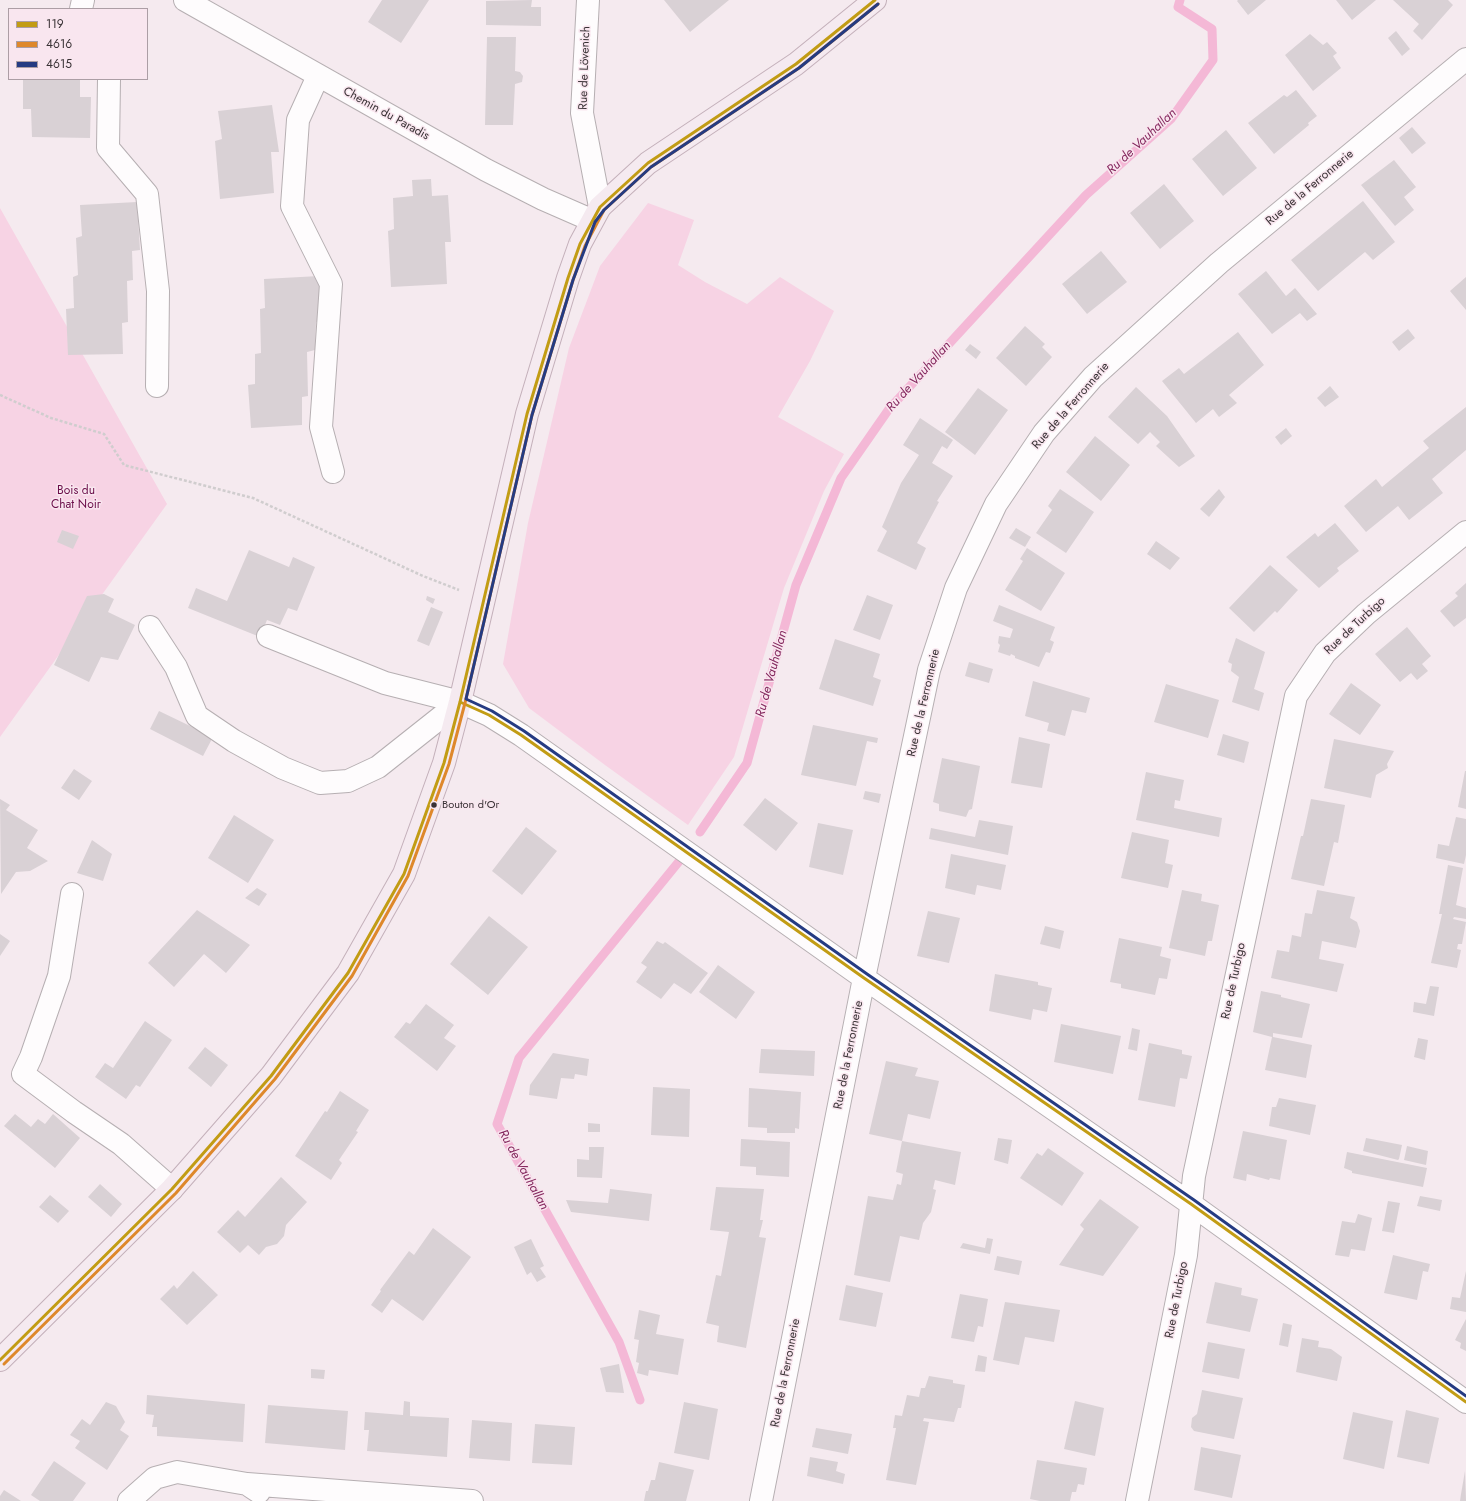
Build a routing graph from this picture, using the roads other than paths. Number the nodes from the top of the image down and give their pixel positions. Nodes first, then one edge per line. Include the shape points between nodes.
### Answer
1 (185, 0) edge
2 (588, 0) edge
3 (875, 0) edge
4 (1466, 59) edge
5 (318, 76) junction
6 (109, 80) edge
7 (596, 213) junction
8 (157, 386) dead end
9 (333, 472) dead end
10 (1466, 532) edge
11 (150, 627) dead end
12 (268, 636) dead end
13 (460, 702) junction
14 (72, 894) dead end
15 (864, 978) junction
16 (172, 1189) junction
17 (1191, 1204) junction
18 (0, 1360) edge
19 (1466, 1402) edge
20 (247, 1484) junction
21 (128, 1501) edge
22 (272, 1501) edge
23 (457, 1501) edge
24 (761, 1501) edge
25 (1137, 1501) edge

1 - 5 street, Chemin du Paradis
2 - 7 street, Rue de Lövenich via 582,113
3 - 7 main road via 796,64 648,163
4 - 15 street, Rue de la Ferronnerie via 1219,263 1093,377 1044,433 996,504 956,588 929,670
5 - 7 street, Chemin du Paradis via 543,199
5 - 9 street via 298,120 292,206 331,284 321,427
6 - 8 street via 108,148 147,194 158,291
7 - 13 main road via 568,278 527,414
10 - 17 street, Rue de Turbigo via 1366,614 1325,653 1296,696 1195,1168
11 - 13 street via 176,667 197,716 234,741 283,768 320,782 348,781 378,766
12 - 13 street via 385,684
13 - 15 street via 489,715 521,735
13 - 16 main road via 444,763 404,874 348,973 271,1076
14 - 16 street via 59,976 23,1074 121,1144
15 - 17 street
15 - 24 street, Rue de la Ferronnerie
16 - 18 main road
17 - 19 street
17 - 25 street, Rue de Turbigo via 1186,1255
20 - 21 street via 177,1472 155,1478
20 - 22 street
20 - 23 street

